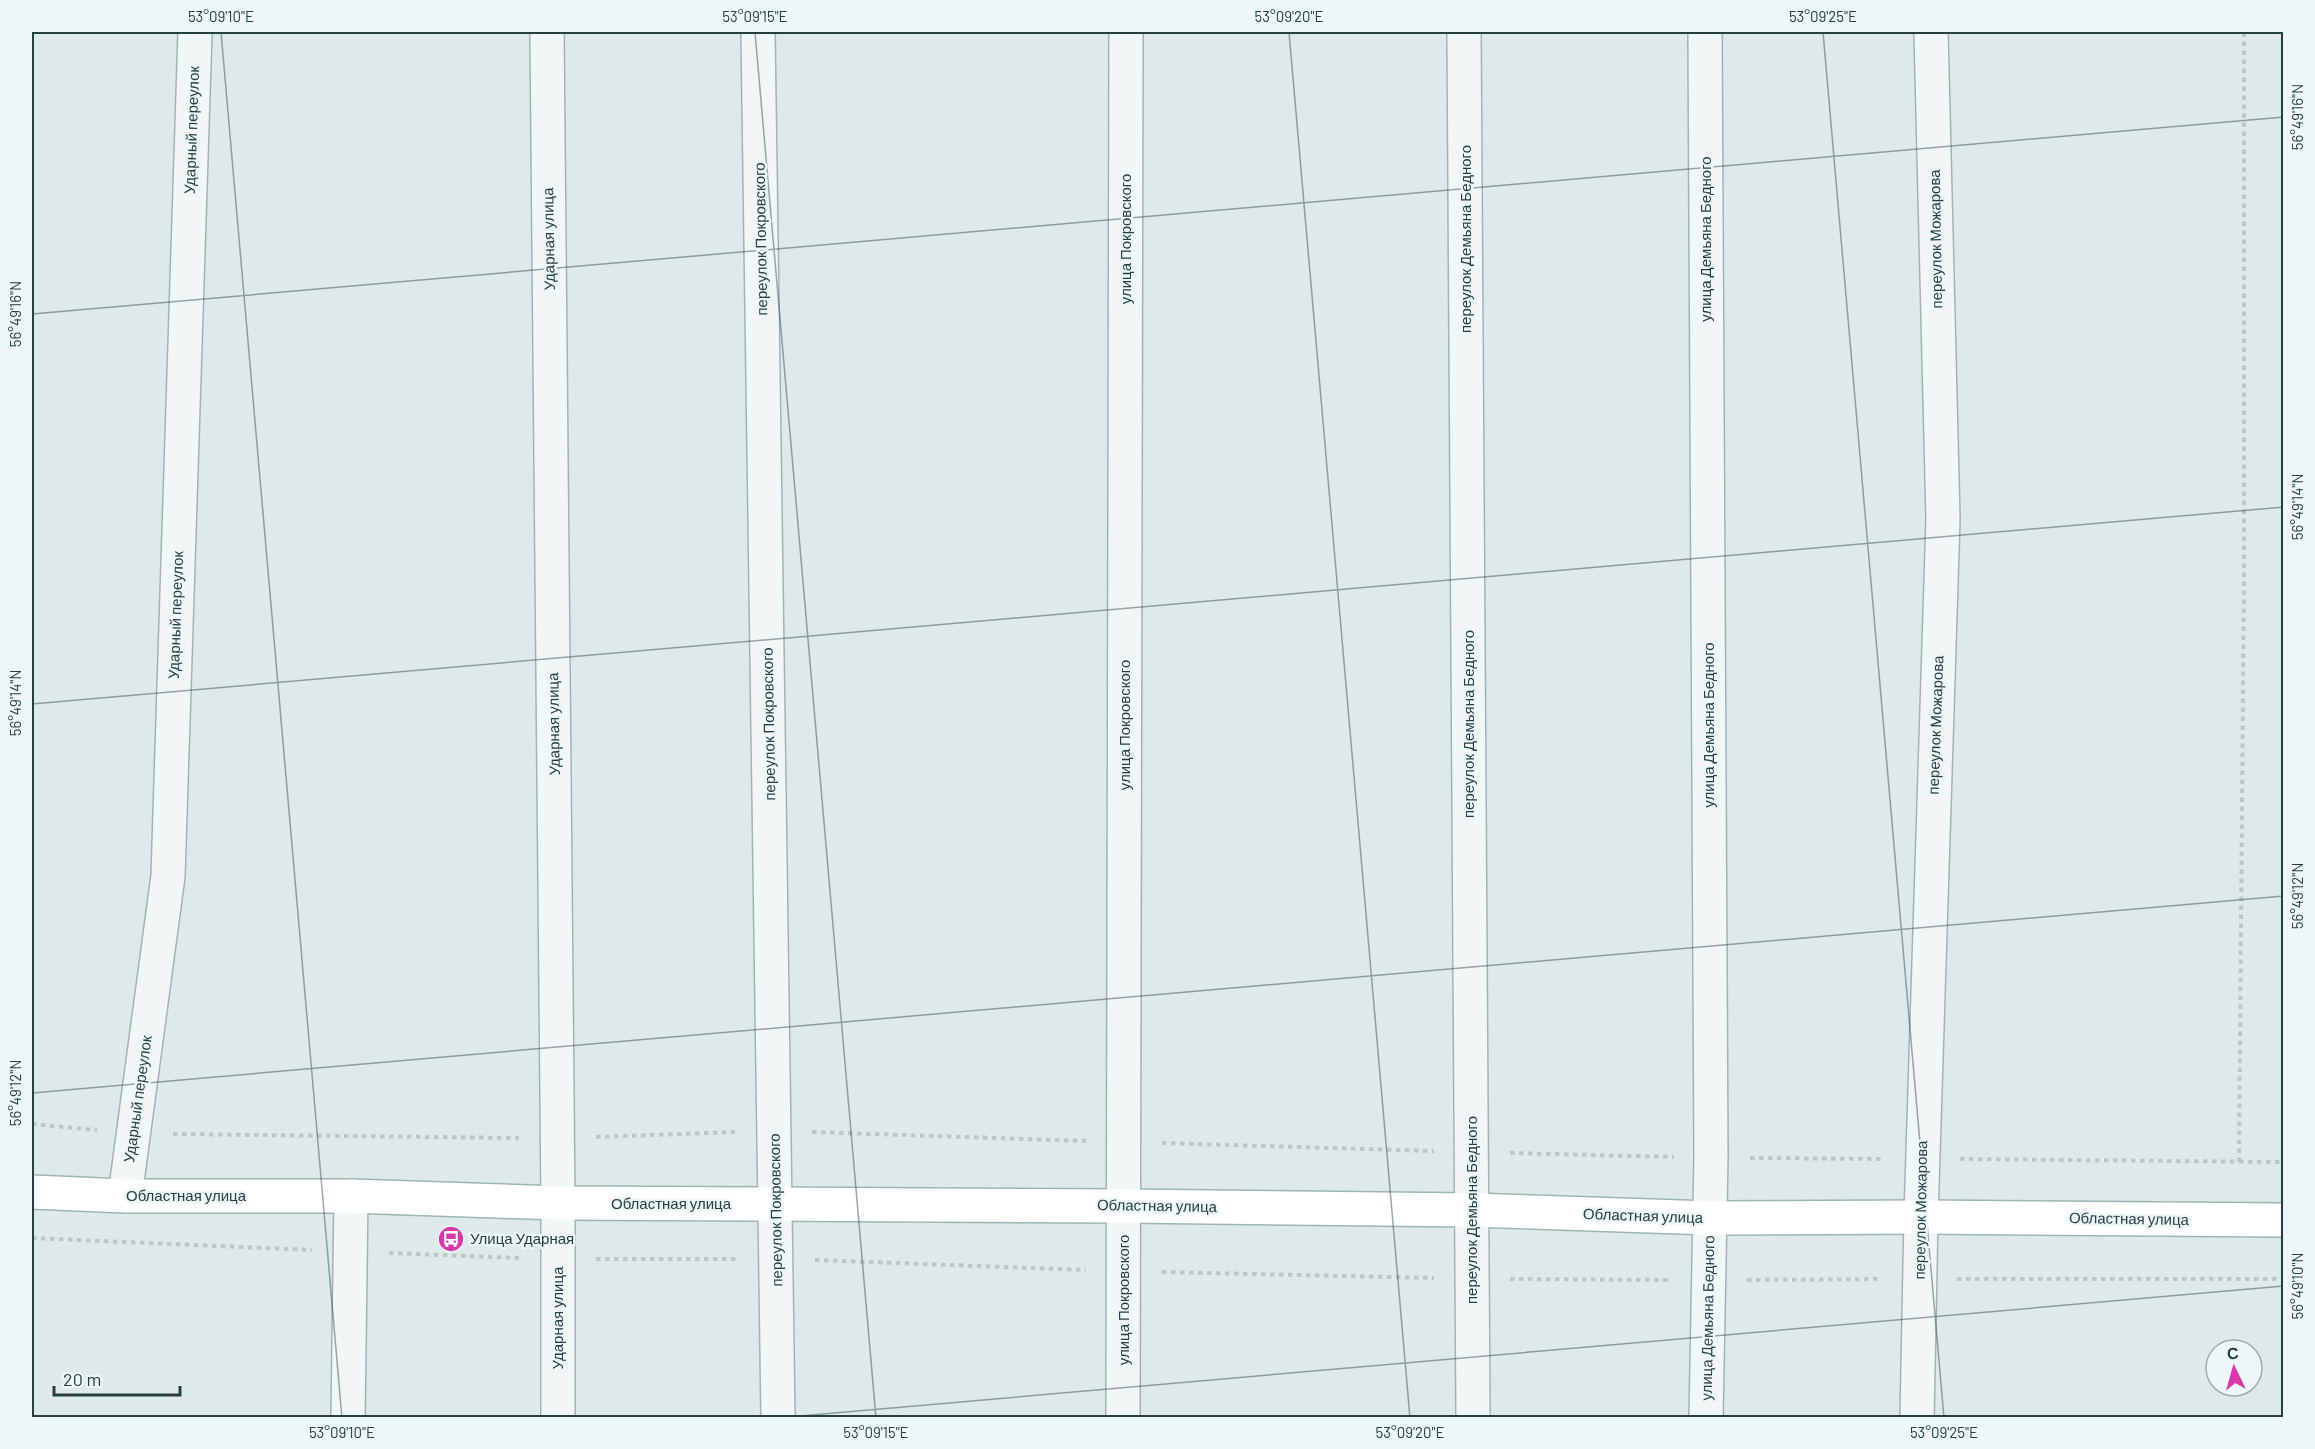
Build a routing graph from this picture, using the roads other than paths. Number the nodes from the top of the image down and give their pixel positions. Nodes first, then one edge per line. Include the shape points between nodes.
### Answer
1 (195, 32) edge
2 (547, 32) edge
3 (758, 32) edge
4 (1126, 32) edge
5 (1464, 32) edge
6 (1706, 32) edge
7 (1930, 32) edge
8 (32, 1192) edge
9 (125, 1196) junction
10 (351, 1196) junction
11 (558, 1203) junction
12 (776, 1204) junction
13 (1125, 1206) junction
14 (1473, 1210) junction
15 (1921, 1217) junction
16 (1710, 1218) junction
17 (2283, 1220) edge
18 (348, 1418) edge
19 (558, 1418) edge
20 (778, 1418) edge
21 (1123, 1418) edge
22 (1473, 1418) edge
23 (1706, 1418) edge
24 (1917, 1418) edge

1 - 9 street, Ударный переулок via 168,876
2 - 11 street, Ударная улица
3 - 12 street, переулок Покровского
4 - 13 street, улица Покровского
5 - 14 street, переулок Демьяна Бедного
6 - 16 street, улица Демьяна Бедного
7 - 15 street, переулок Можарова via 1943,519
8 - 9 main road, Областная улица
9 - 10 main road, Областная улица
10 - 11 main road, Областная улица
10 - 18 street
11 - 12 main road, Областная улица
11 - 19 street, Ударная улица
12 - 13 main road, Областная улица
12 - 20 street, переулок Покровского
13 - 14 main road, Областная улица
13 - 21 street, улица Покровского
14 - 16 main road, Областная улица
14 - 22 street, переулок Демьяна Бедного
15 - 16 main road, Областная улица
15 - 17 main road, Областная улица
15 - 24 street, переулок Можарова
16 - 23 street, улица Демьяна Бедного

